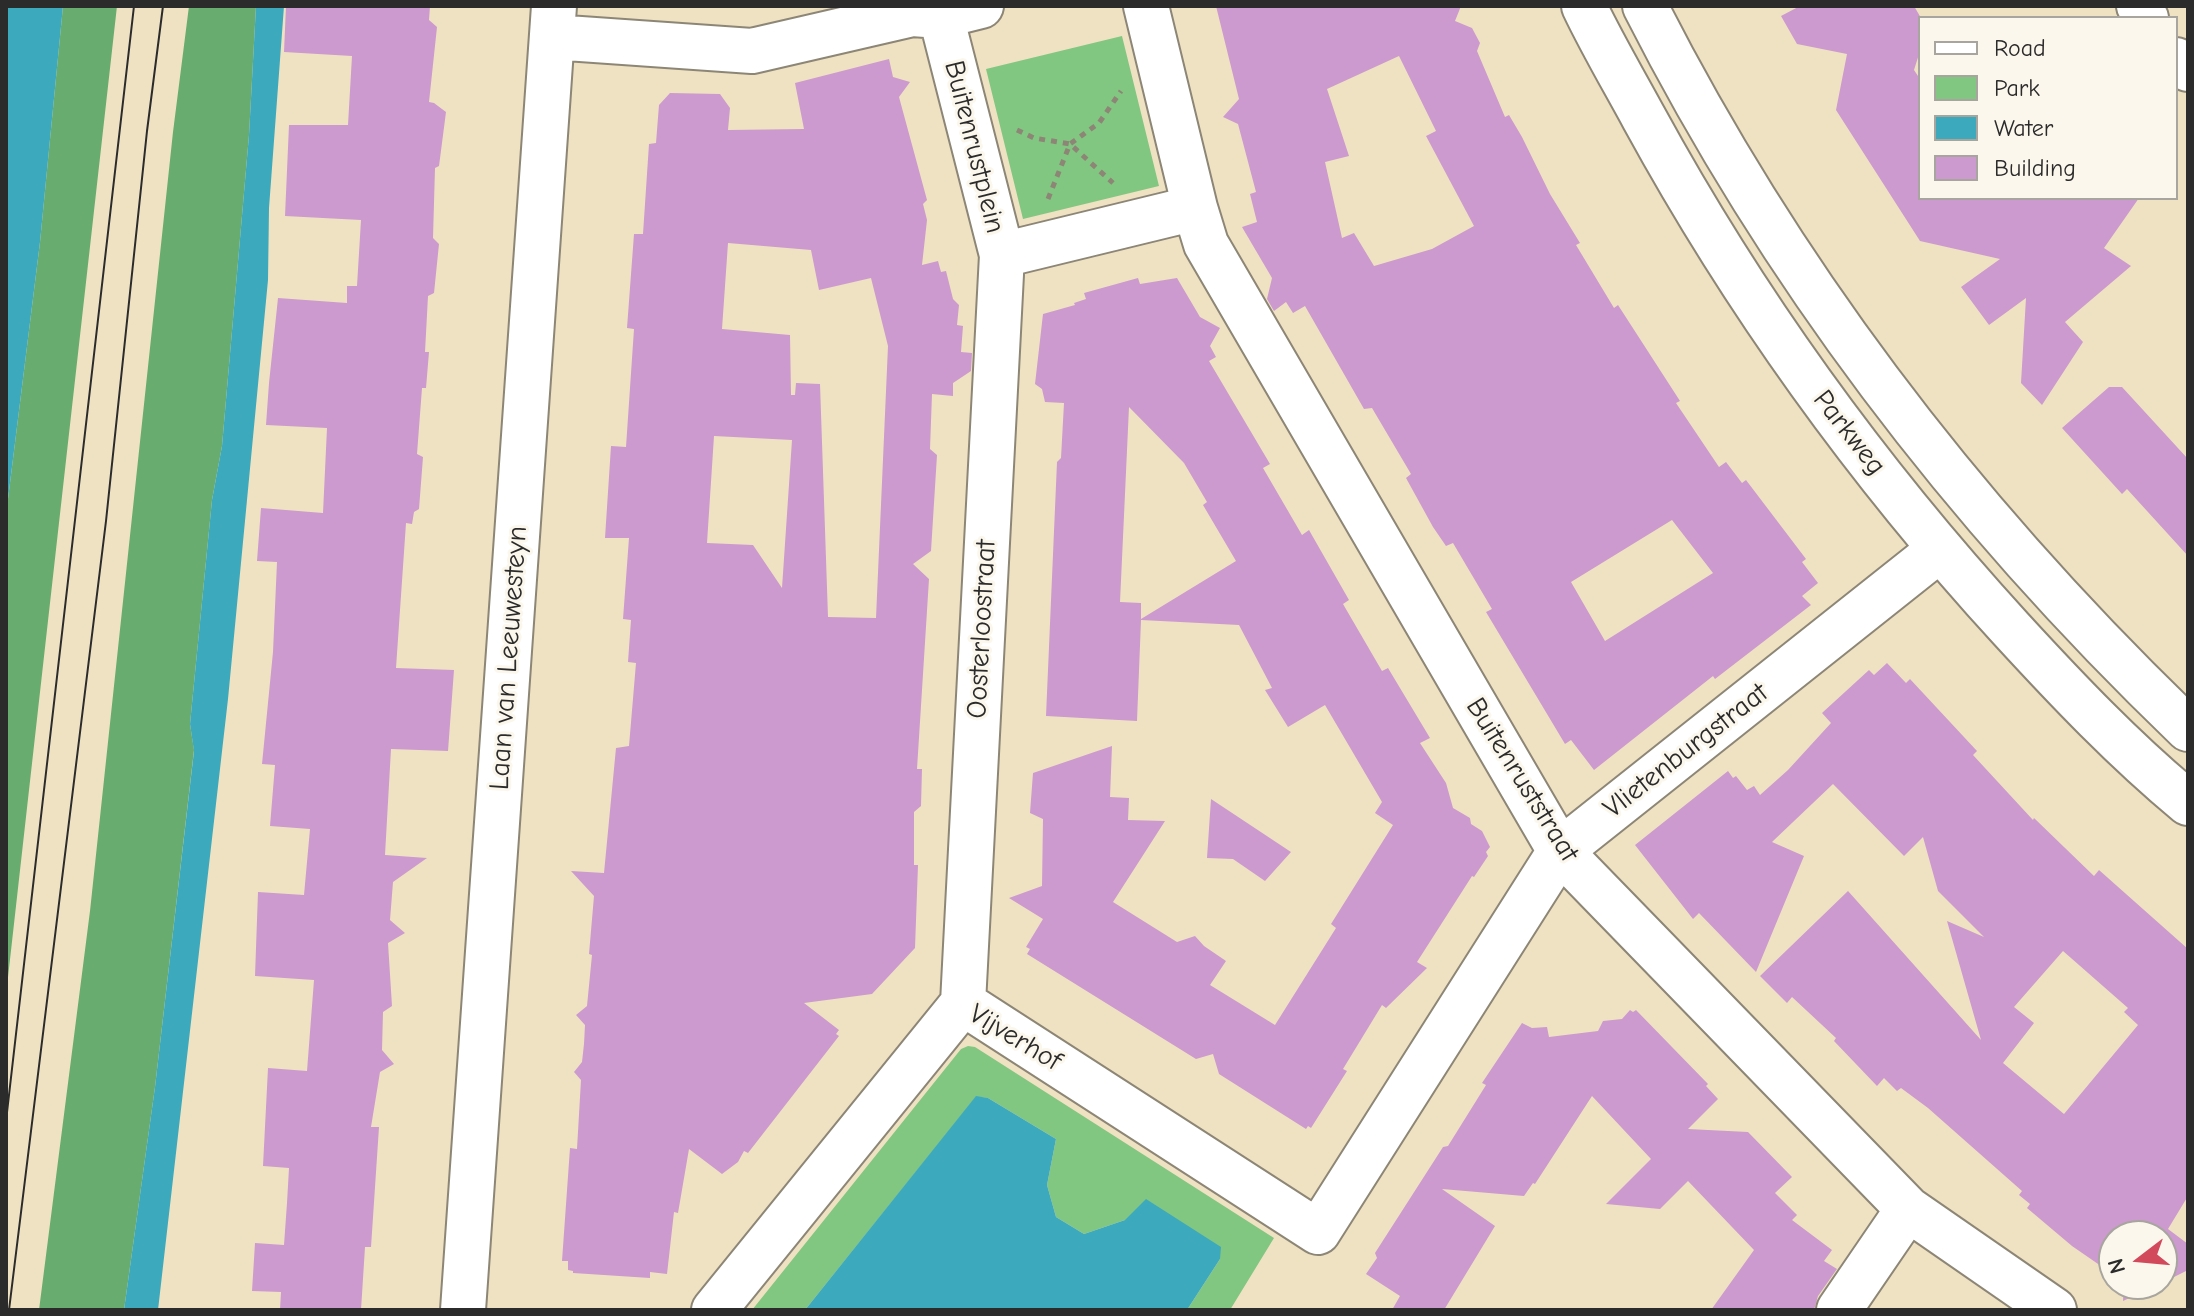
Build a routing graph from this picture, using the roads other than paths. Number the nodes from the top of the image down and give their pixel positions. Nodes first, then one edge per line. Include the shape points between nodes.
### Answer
1 (1146, 6) edge
2 (1584, 6) edge
3 (1645, 6) edge
4 (961, 11) edge
5 (553, 22) edge
6 (1195, 208) junction
7 (1002, 255) junction
8 (1939, 550) junction
9 (2188, 729) edge
10 (2188, 803) edge
11 (1560, 851) junction
12 (963, 1003) junction
13 (1908, 1209) junction
14 (1318, 1232) joint
15 (463, 1310) edge
16 (714, 1310) edge
17 (1839, 1310) edge
18 (2054, 1310) edge

1 - 6 street
2 - 8 street, Parkweg via 1700,218 1796,365
3 - 9 street, Parkweg via 1735,173 1855,352 1985,516 2107,652
4 - 5 street, Buitenrustplein via 912,14 752,51
4 - 7 street, Buitenrustplein
5 - 15 street, Laan van Leeuwesteyn
6 - 7 street, Buitenrustplein
6 - 11 street, Buitenruststraat via 1206,244
7 - 12 street, Oosterloostraat
8 - 10 street, Parkweg via 2080,703
8 - 11 street, Vlietenburgstraat
11 - 13 street, Buitenruststraat
11 - 14 street, Vlietenburgstraat
12 - 14 street, Vijverhof
12 - 16 street, Vijverhof
13 - 17 street
13 - 18 street, Buitenruststraat

